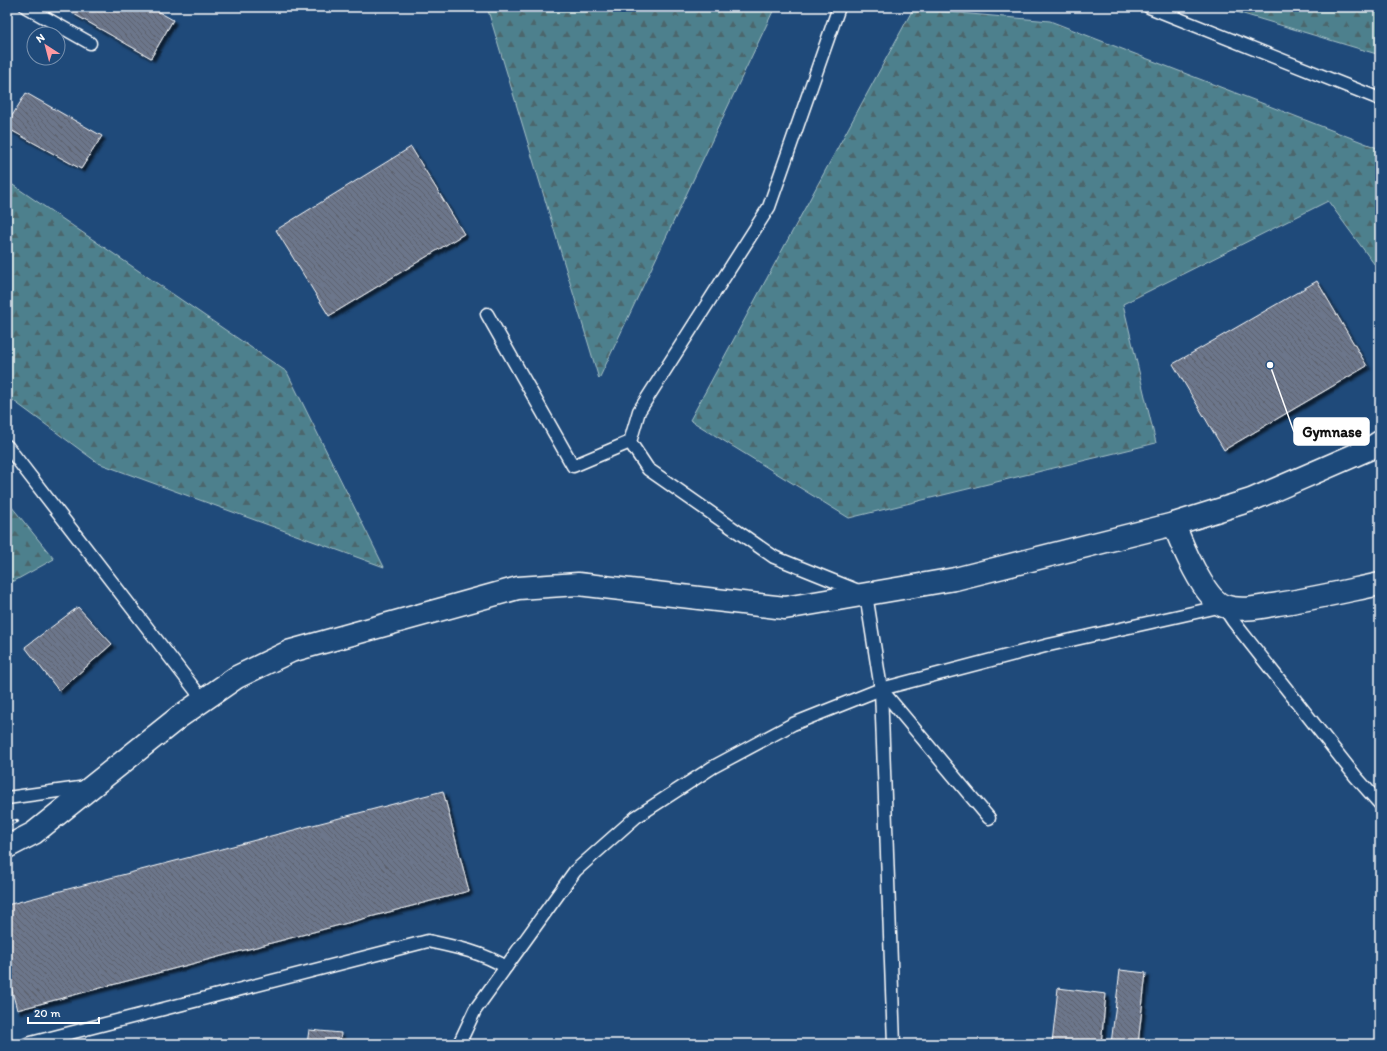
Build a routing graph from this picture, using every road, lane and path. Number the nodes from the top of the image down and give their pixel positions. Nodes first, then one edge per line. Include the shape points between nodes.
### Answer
1 (26, 7) edge
2 (839, 7) edge
3 (1149, 7) edge
4 (90, 43) dead end
5 (1380, 99) edge
6 (487, 314) dead end
7 (630, 442) junction
8 (1380, 442) edge
9 (7, 446) edge
10 (1174, 524) junction
11 (1380, 584) edge
12 (866, 594) junction
13 (1223, 606) junction
14 (881, 689) junction
15 (203, 700) junction
16 (91, 787) junction
17 (7, 798) edge
18 (1380, 804) edge
19 (989, 818) dead end
20 (7, 847) edge
21 (506, 967) junction
22 (27, 1044) edge
23 (459, 1044) edge
24 (894, 1044) edge

1 - 4 lane
2 - 7 lane via 769,207 639,410
3 - 5 lane
6 - 7 lane via 573,466
7 - 12 lane via 648,469 774,557
8 - 10 street via 1251,500
9 - 15 lane
10 - 12 street via 955,579
10 - 13 street via 1183,549 1211,597
11 - 13 street via 1247,609
12 - 14 lane
12 - 15 street via 785,608 578,584 518,588 291,651 237,677
13 - 14 lane via 1049,645
13 - 18 lane via 1356,777
14 - 19 lane
14 - 21 lane via 793,724 713,767 636,817 575,871
14 - 24 lane
15 - 16 street
16 - 17 lane
16 - 20 street via 34,833
21 - 22 lane via 465,949 428,941
21 - 23 lane via 475,1010

